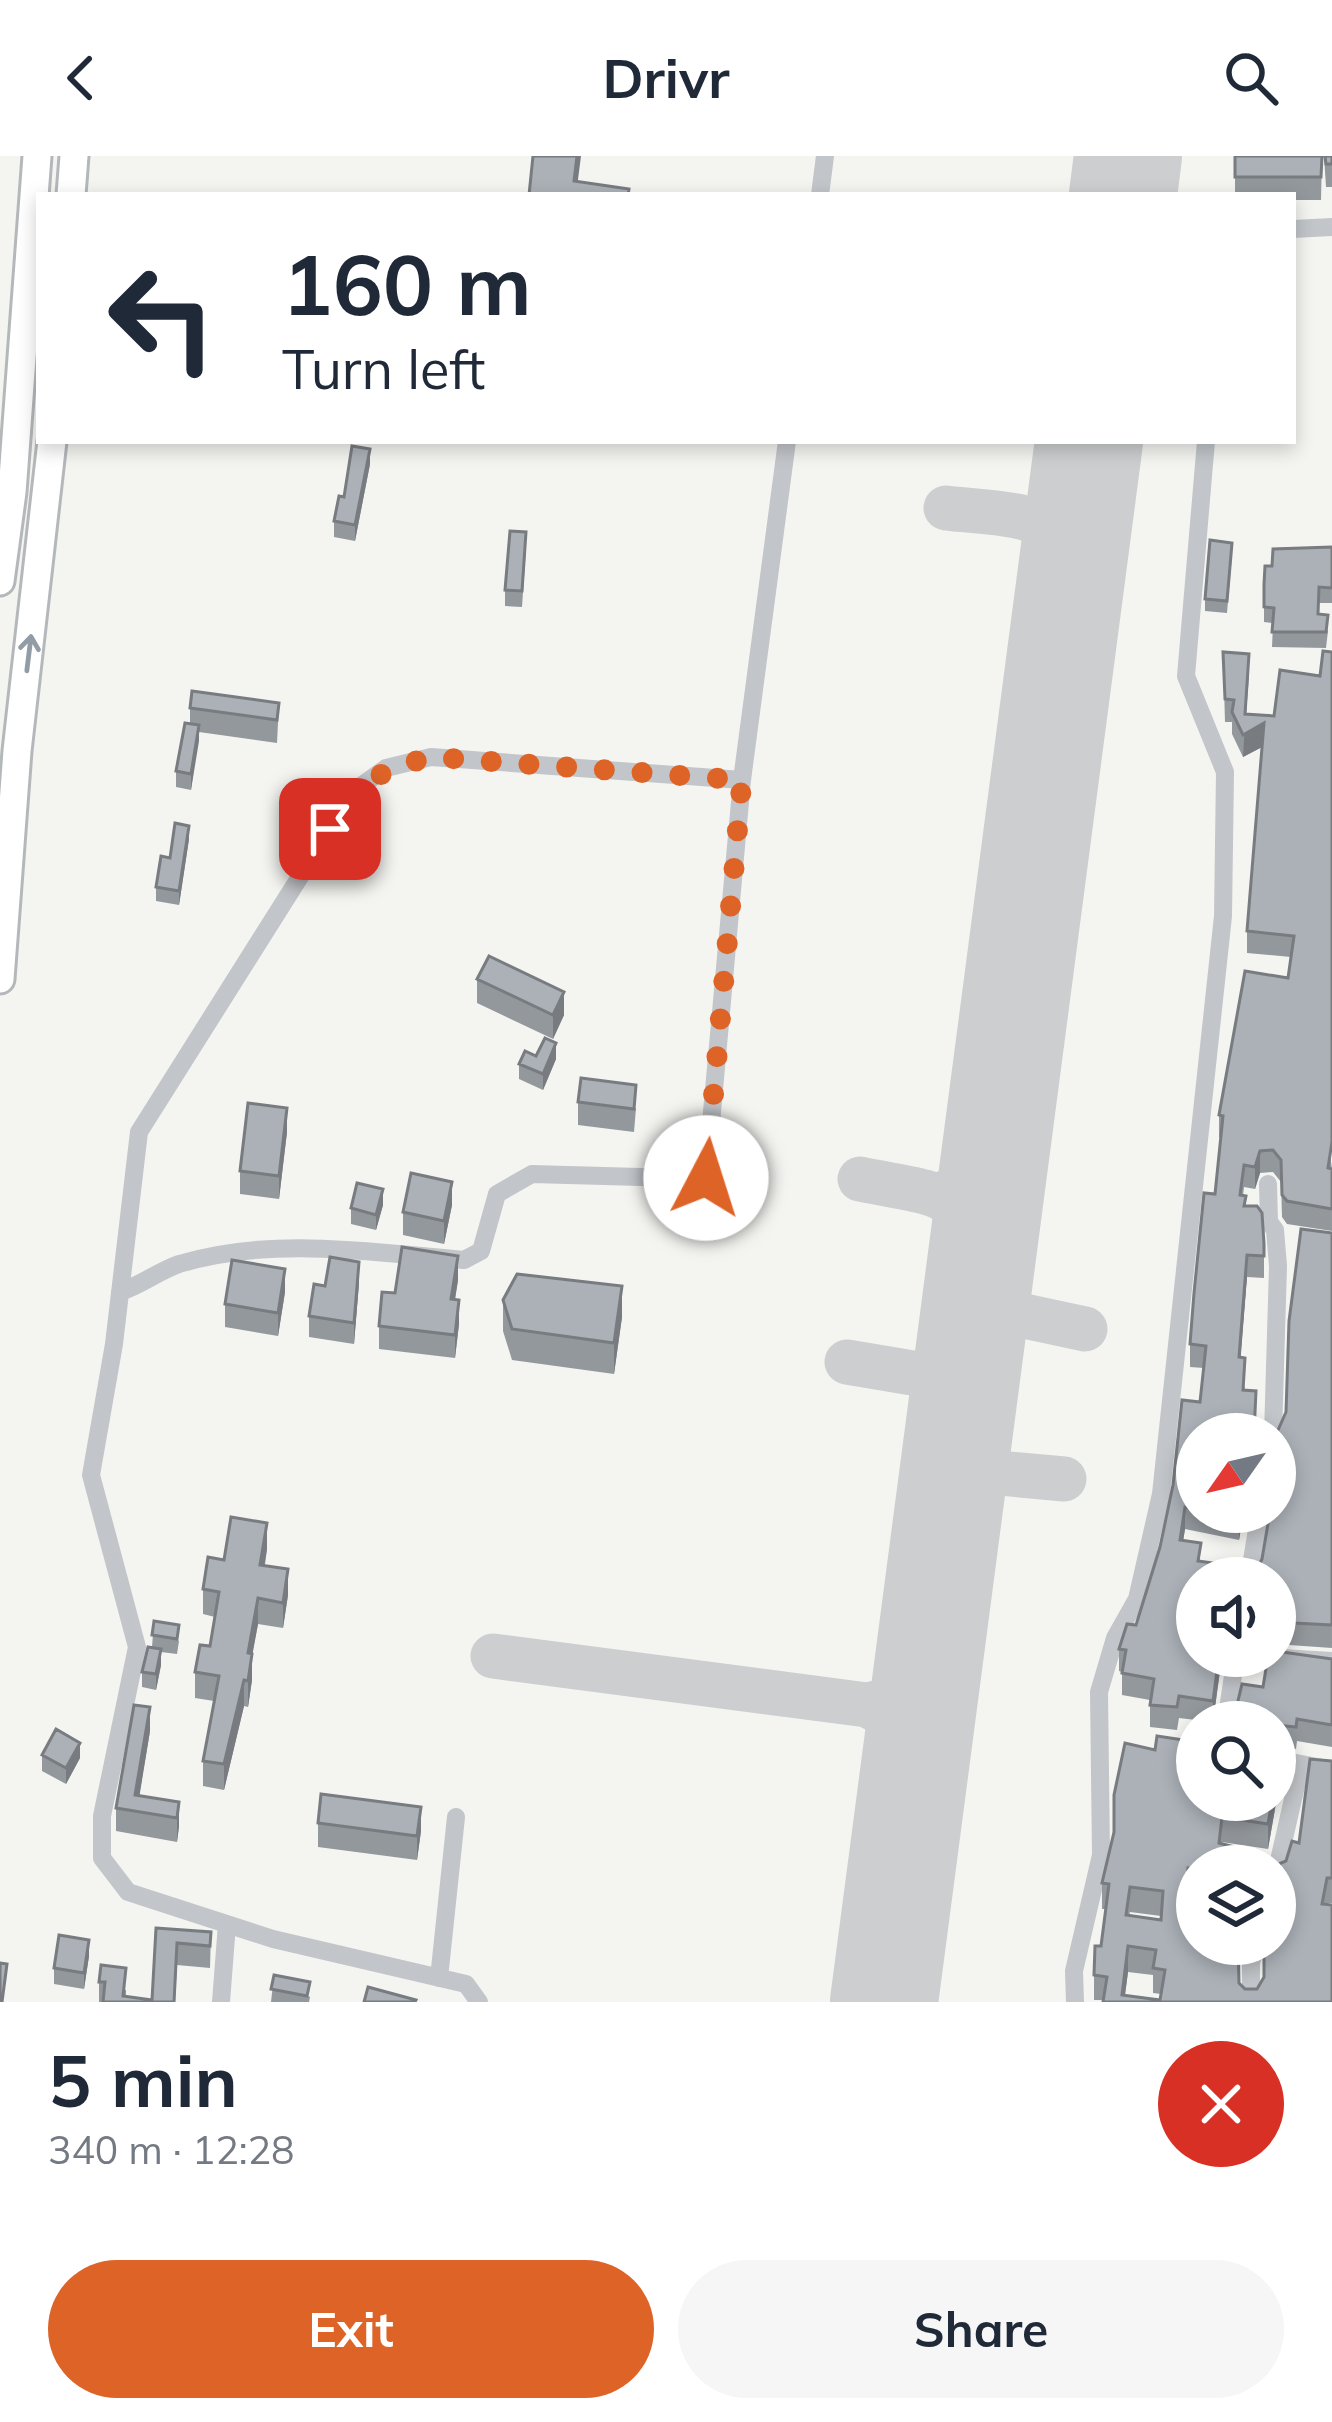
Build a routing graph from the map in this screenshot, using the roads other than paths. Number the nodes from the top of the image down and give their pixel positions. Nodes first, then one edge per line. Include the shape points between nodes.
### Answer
1 (38, 156) edge
2 (74, 156) edge
3 (825, 156) edge
4 (70, 192) edge
5 (820, 192) edge
6 (1332, 227) edge
7 (1296, 230) edge
8 (52, 444) edge
9 (787, 444) edge
10 (1206, 444) edge
11 (6, 492) edge
12 (48, 492) junction
13 (0, 581) edge
14 (8, 750) edge
15 (742, 780) junction
16 (0, 979) edge
17 (706, 1178) junction
18 (748, 1180) dead end
19 (1268, 1184) dead end
20 (120, 1292) junction
21 (1274, 1413) edge
22 (1296, 1659) edge
23 (1332, 1661) edge
24 (1296, 1763) edge
25 (1301, 1764) junction
26 (1332, 1770) edge
27 (456, 1817) dead end
28 (1283, 1845) edge
29 (227, 1924) junction
30 (1251, 1965) edge
31 (439, 1978) junction
32 (220, 2002) edge
33 (479, 2002) edge
34 (1075, 2002) edge
35 (1251, 2002) edge

1 - 11 highway
2 - 4 highway
3 - 5 street
6 - 7 street
8 - 12 highway
9 - 15 street
10 - 34 street via 1186,676 1225,772 1223,916 1161,1494 1136,1599 1099,1692 1101,1855 1074,1971
11 - 12 street
11 - 13 highway
14 -> 12 highway
14 - 16 highway
15 - 17 street
15 - 20 street via 431,757 386,768 354,791 139,1132
17 - 18 street
17 - 20 street via 532,1174 497,1194 481,1251 464,1260 310,1247 233,1252 175,1265
19 - 21 street via 1278,1266
20 - 29 street via 91,1474 137,1647 102,1816 102,1858 128,1892
22 - 23 street
24 - 25 street
25 - 26 street
25 - 28 street
27 - 31 street
29 - 31 street
29 - 32 street
30 - 35 street
31 - 33 street via 466,1984

